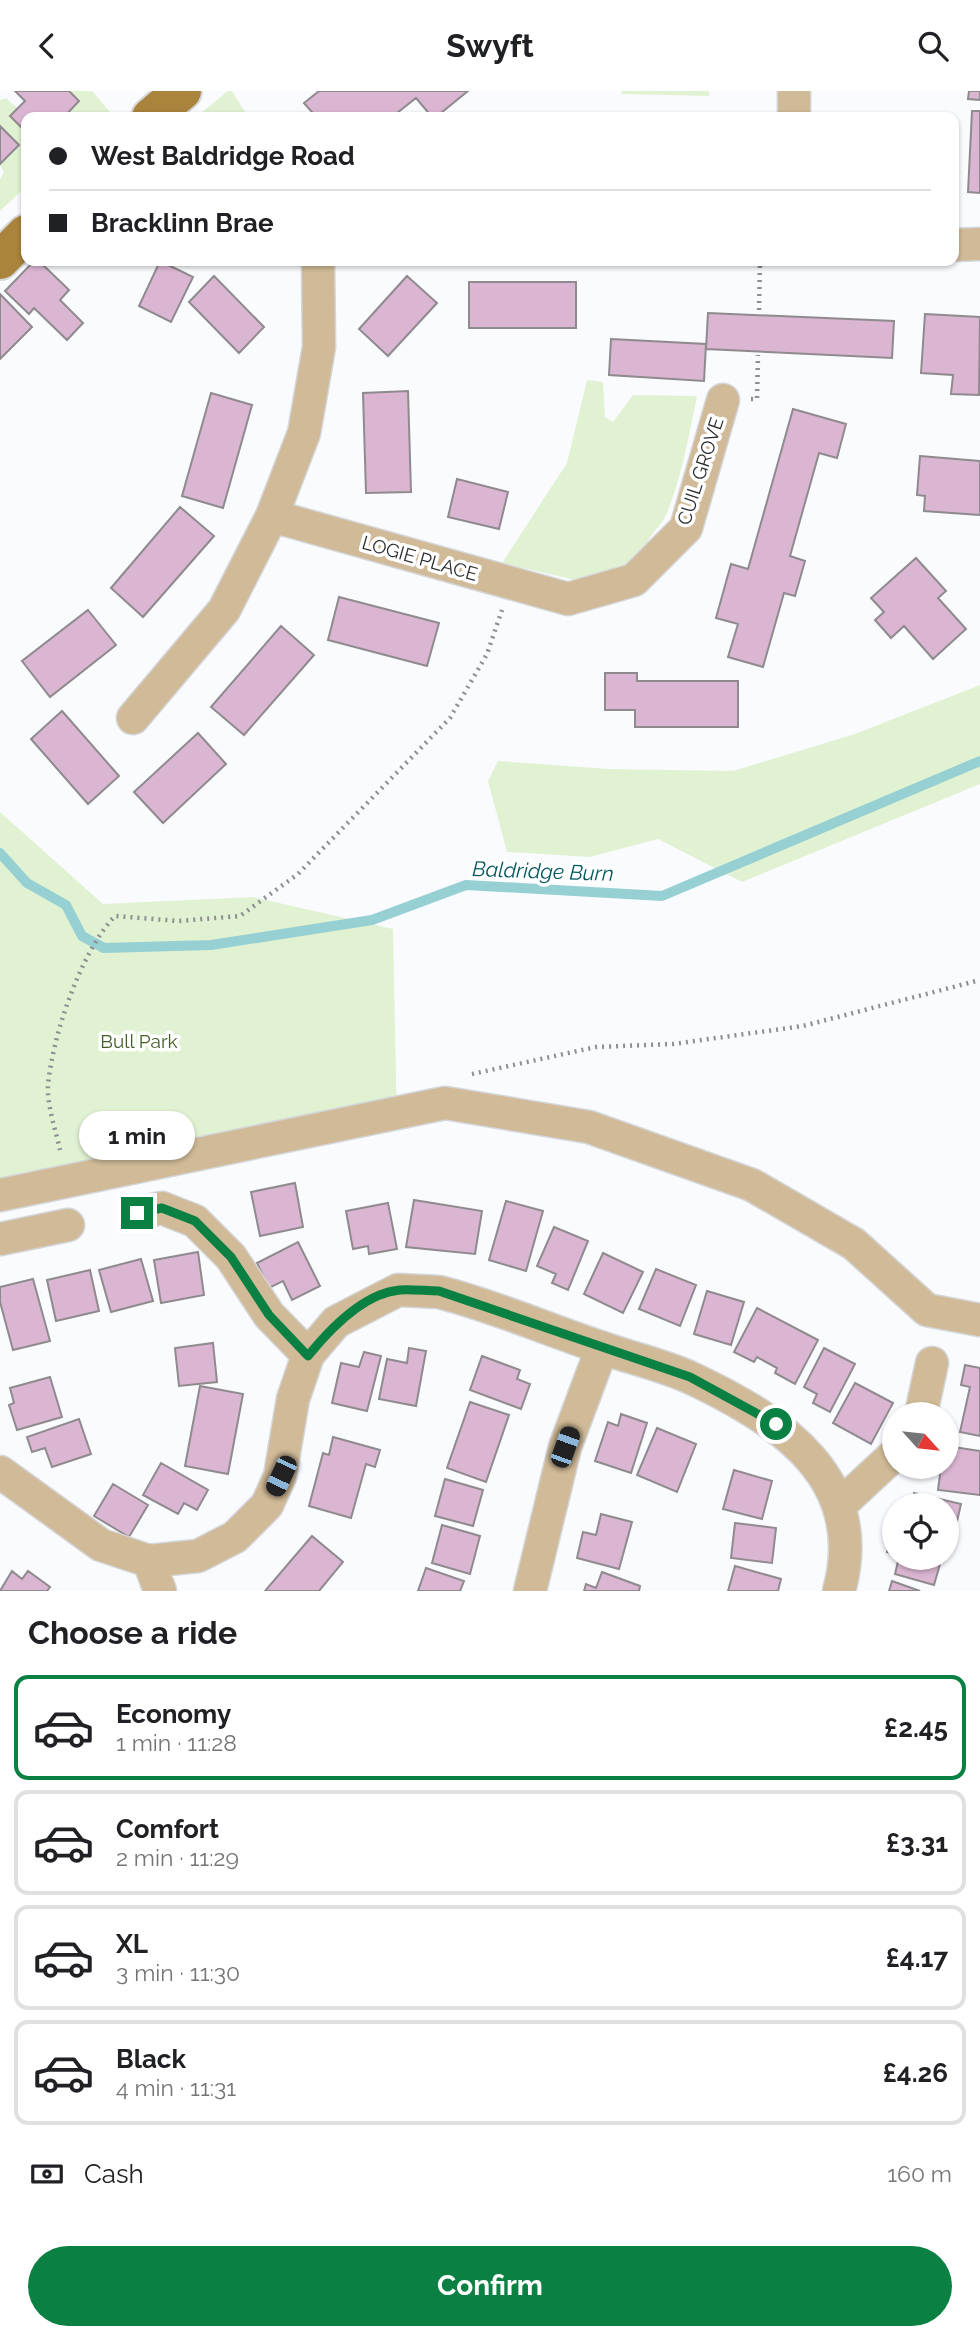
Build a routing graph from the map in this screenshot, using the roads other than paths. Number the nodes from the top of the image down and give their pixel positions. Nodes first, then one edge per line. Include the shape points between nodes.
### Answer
1 (182, 91) edge
2 (794, 91) edge
3 (157, 112) edge
4 (794, 112) edge
5 (21, 240) edge
6 (980, 244) edge
7 (959, 245) edge
8 (0, 260) edge
9 (318, 266) edge
10 (723, 400) dead end
11 (272, 516) junction
12 (568, 599) joint
13 (134, 718) dead end
14 (0, 1195) edge
15 (137, 1213) dead end
16 (68, 1225) dead end
17 (0, 1239) edge
18 (980, 1320) edge
19 (602, 1348) junction
20 (308, 1356) junction
21 (932, 1363) dead end
22 (924, 1402) edge
23 (882, 1466) edge
24 (0, 1472) edge
25 (839, 1506) junction
26 (149, 1561) junction
27 (160, 1591) edge
28 (530, 1591) edge
29 (839, 1591) edge

1 - 3 main road
2 - 4 street
5 - 8 main road
6 - 7 street
9 - 11 street via 318,347 304,433
10 - 12 street, CUIL GROVE via 686,528 634,580
11 - 12 street, LOGIE PLACE
11 - 13 street via 224,610
14 - 18 street via 445,1103 589,1127 752,1185 854,1244 927,1310
15 - 20 street via 162,1208 195,1221 231,1257 269,1315
16 - 17 street
19 - 20 street via 439,1291 398,1290 336,1322
19 - 25 street via 690,1377 776,1424 829,1478
19 - 28 street via 565,1447
20 - 26 street via 293,1399 281,1476 267,1505 235,1537 198,1556
21 - 22 street
23 - 25 street
24 - 26 street via 101,1545
25 - 29 street via 845,1520 846,1565
26 - 27 street

